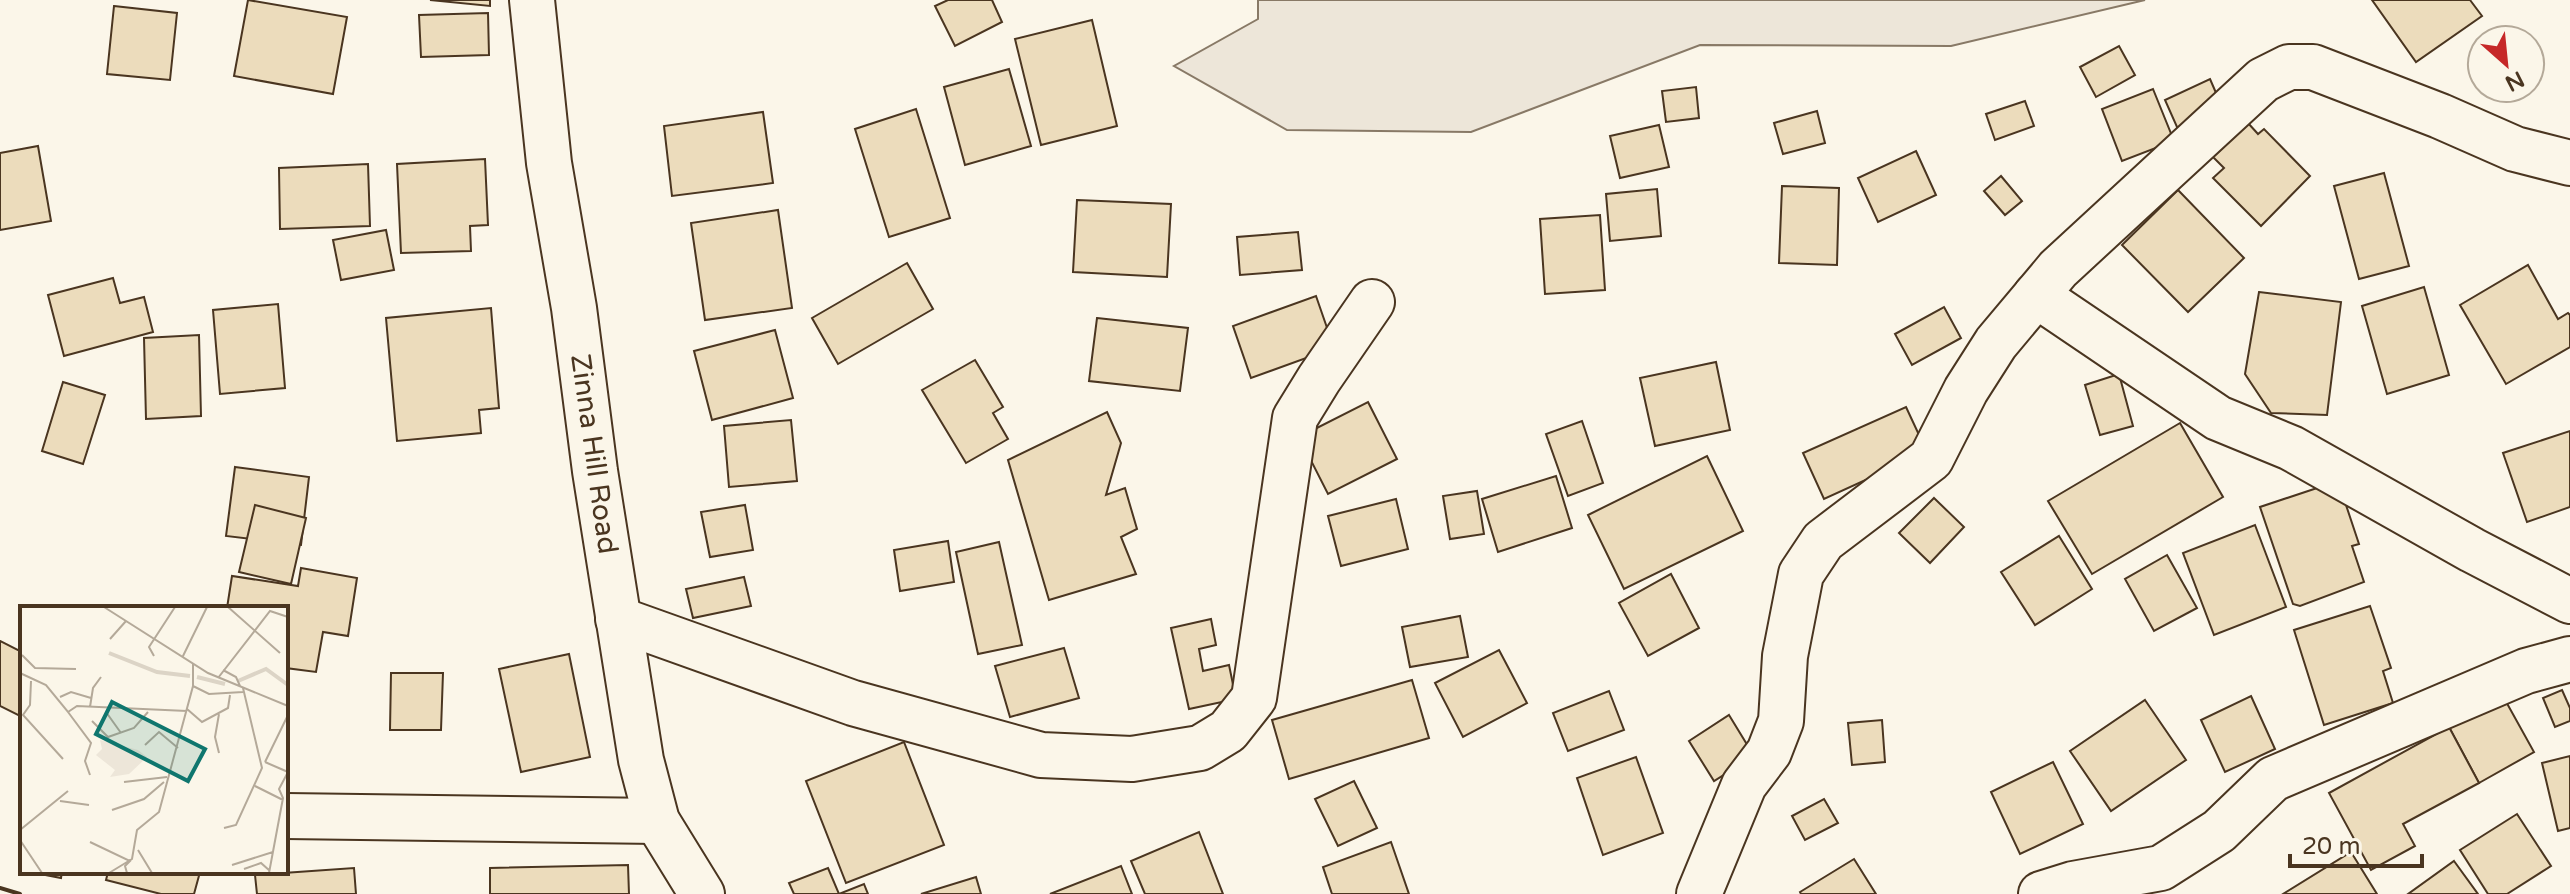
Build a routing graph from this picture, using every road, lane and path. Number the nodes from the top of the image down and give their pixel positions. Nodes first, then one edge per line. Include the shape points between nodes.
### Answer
1 (532, 0) edge
2 (2570, 163) edge
3 (2036, 295) junction
4 (1372, 302) dead end
5 (2570, 601) edge
6 (618, 619) junction
7 (2570, 659) edge
8 (288, 816) edge
9 (657, 821) junction
10 (702, 894) edge
11 (1699, 894) edge
12 (2041, 894) edge

1 - 6 street, Zinna Hill Road via 549,163
2 - 3 street via 2515,149 2313,67 2289,67 2263,80
3 - 5 street via 2218,418 2291,448
3 - 11 street via 1996,343 1931,459 1823,541 1801,574 1785,656 1781,721 1769,752 1744,785
4 - 6 street via 1295,418 1254,698 1228,731 1200,748 1132,759 1041,755 853,703
6 - 9 street, Zinna Hill Road via 641,760
7 - 12 street via 2526,671 2273,779 2219,831 2161,868
8 - 9 street
9 - 10 street, Zinna Hill Road

